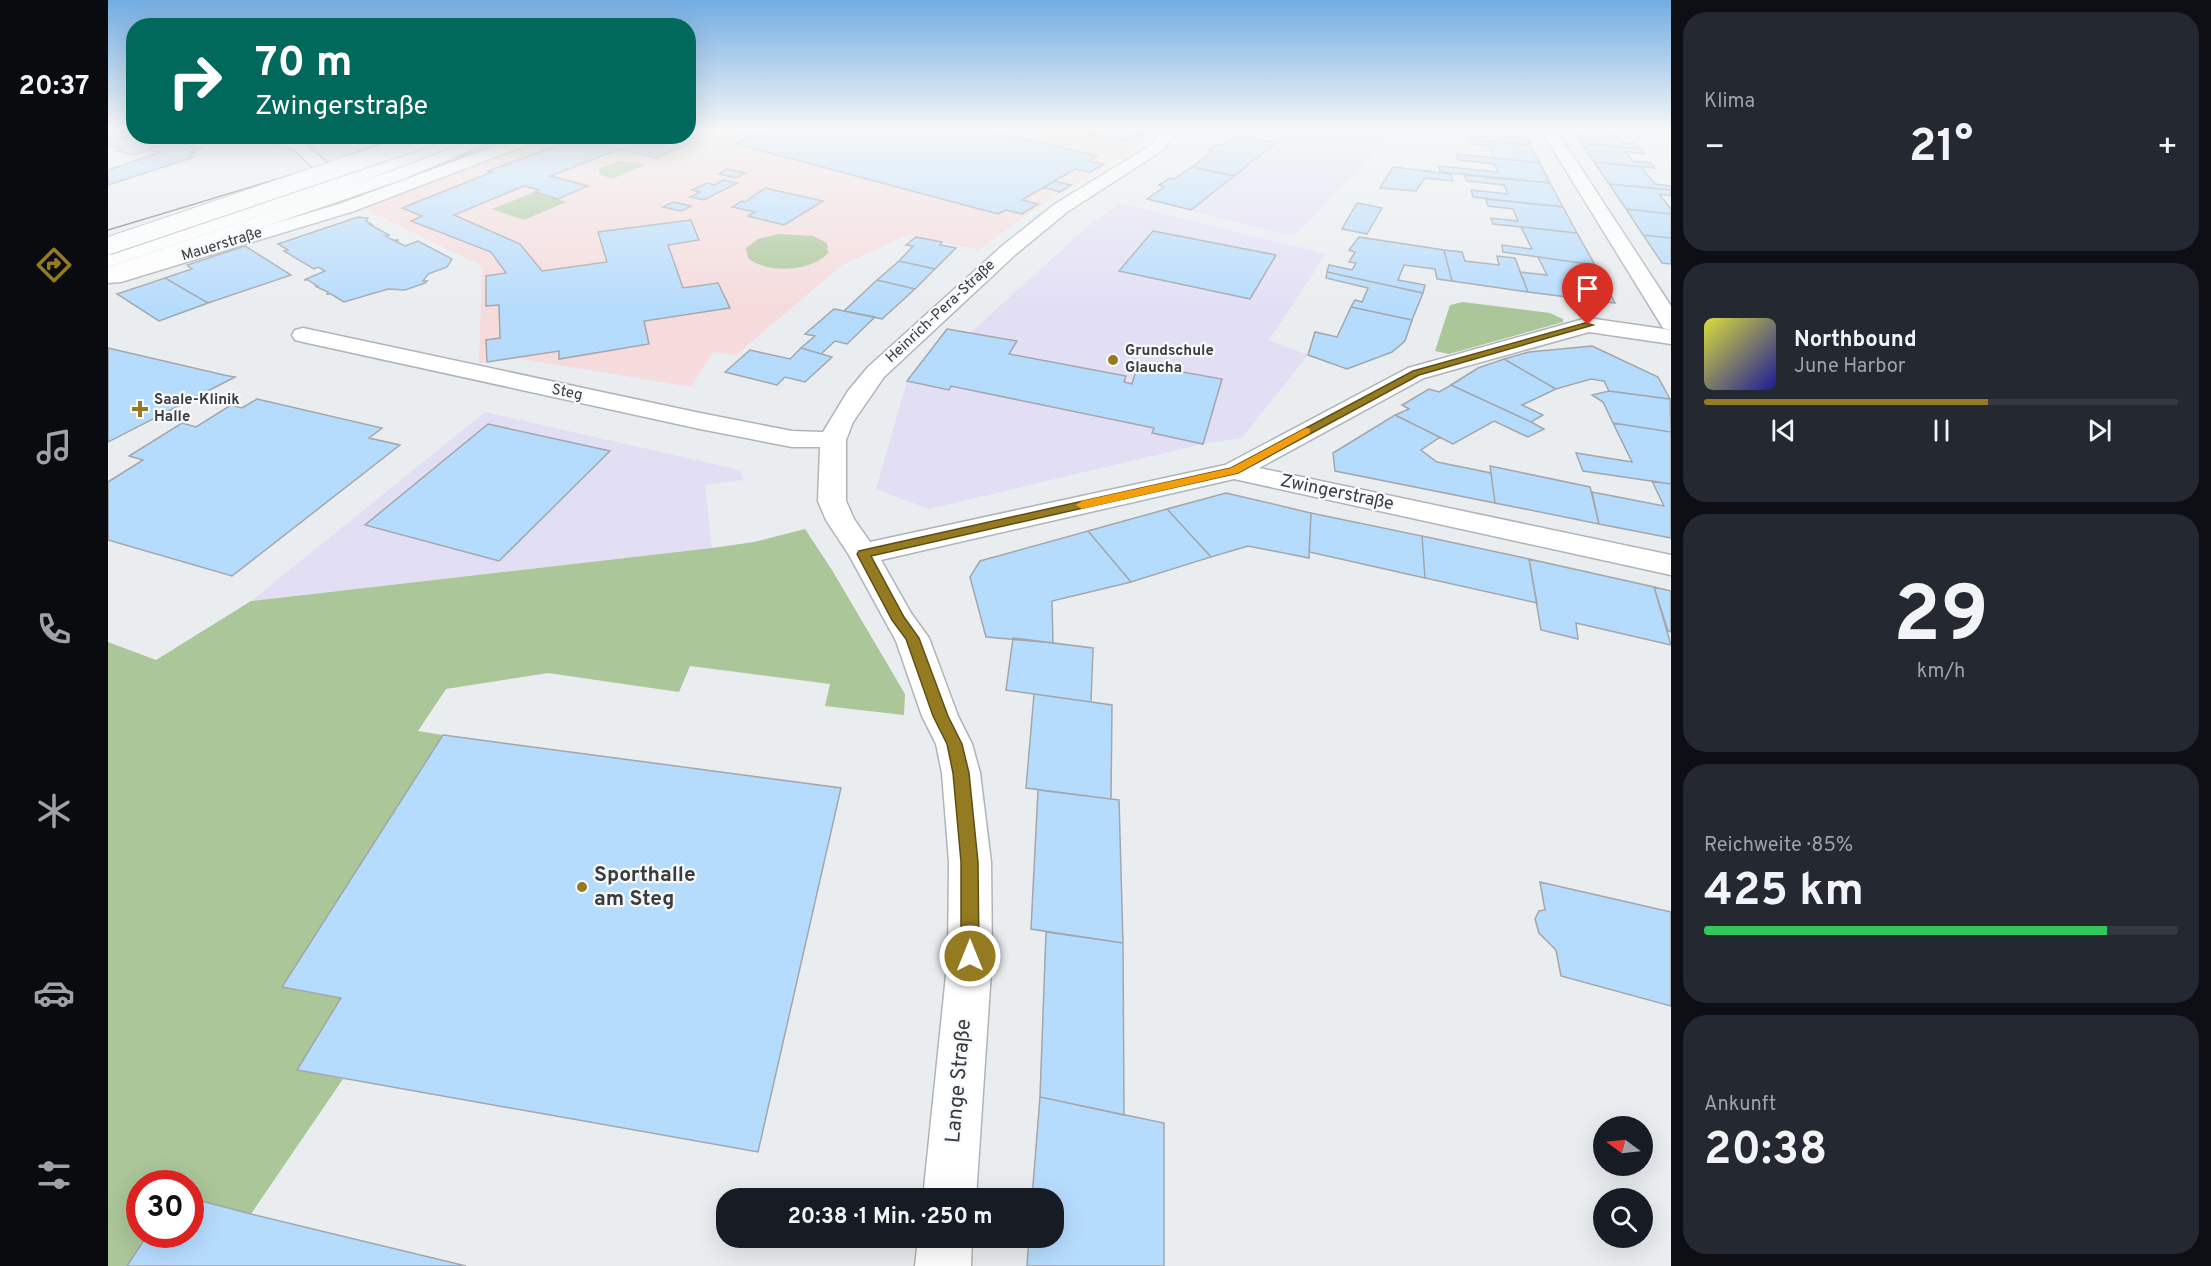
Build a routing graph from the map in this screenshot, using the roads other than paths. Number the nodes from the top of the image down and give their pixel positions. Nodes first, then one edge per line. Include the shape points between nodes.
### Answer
1 (281, 189) edge
2 (321, 189) edge
3 (357, 189) edge
4 (396, 189) edge
5 (1091, 189) edge
6 (1586, 189) edge
7 (157, 245) junction
8 (108, 246) edge
9 (108, 254) edge
10 (108, 261) edge
11 (108, 276) edge
12 (1671, 323) edge
13 (303, 335) dead end
14 (1671, 337) edge
15 (833, 440) junction
16 (1234, 471) junction
17 (863, 554) junction
18 (1671, 565) edge
19 (950, 1188) edge
20 (944, 1248) edge
21 (943, 1266) edge

1 - 8 street, bridge
2 - 7 street
3 - 11 street
4 - 11 street, Mauerstraße via 114,278
5 - 15 street, Heinrich-Pera-Straße via 1008,250 876,372 840,422
6 - 12 street
7 - 9 street
7 - 10 street
13 - 15 street, Steg via 700,421 792,439
14 - 16 street via 1588,325 1416,373
15 - 17 street, Heinrich-Pera-Straße via 832,501
16 - 17 street, Zwingerstraße
16 - 18 street, Zwingerstraße
17 - 19 street, Lange Straße via 912,638 954,744 961,773 970,862 970,956
20 - 21 street

